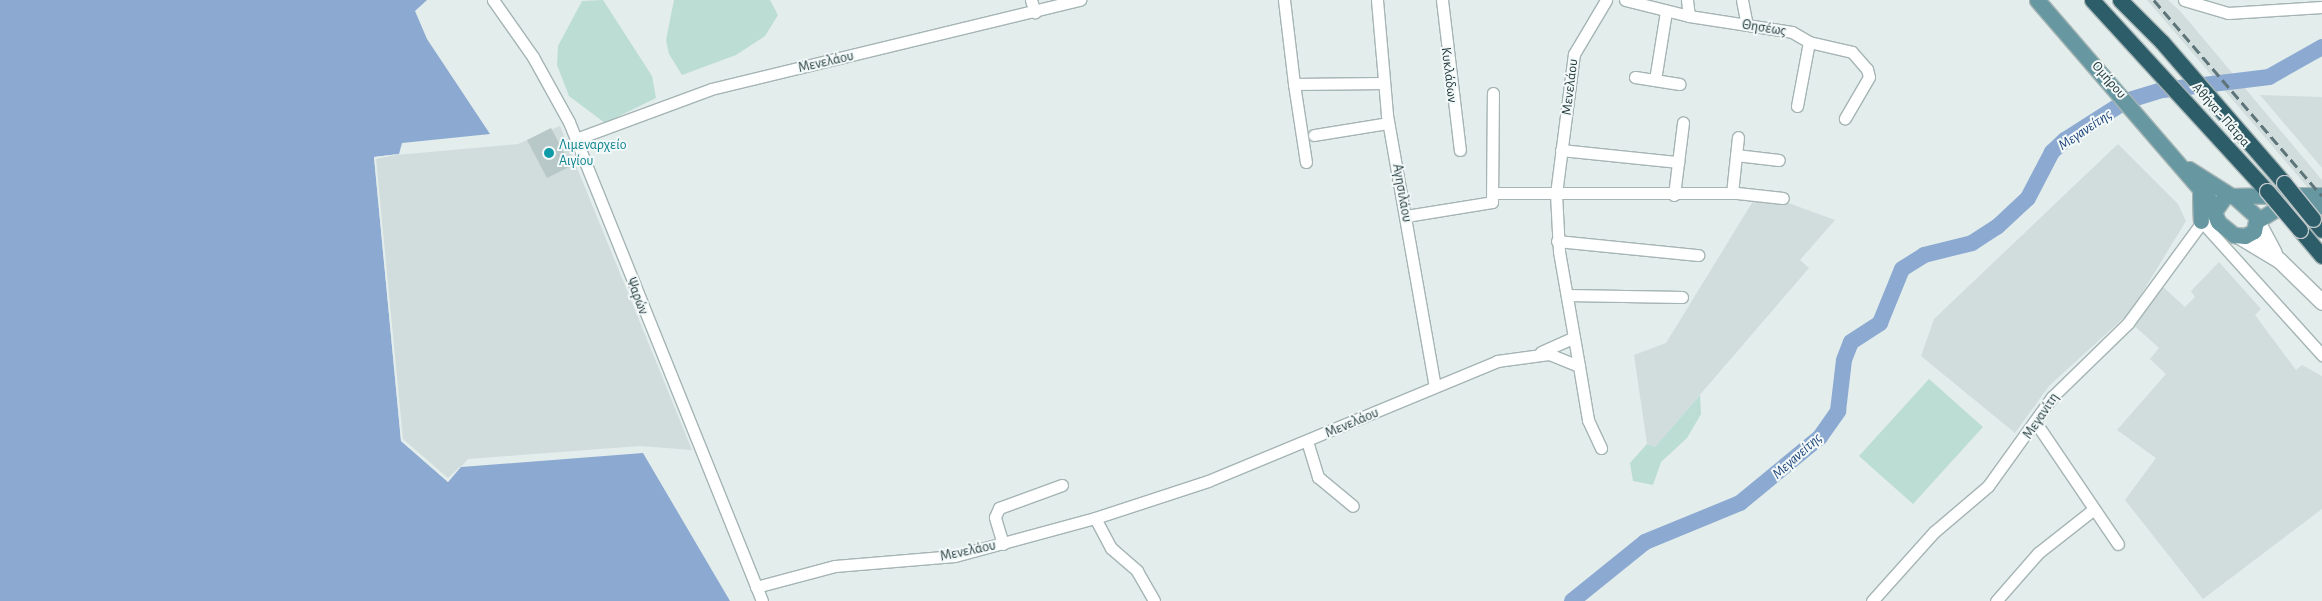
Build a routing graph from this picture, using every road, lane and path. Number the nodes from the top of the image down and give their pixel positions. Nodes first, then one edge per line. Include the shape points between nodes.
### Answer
1 (493, 0) edge
2 (1031, 0) edge
3 (1080, 0) edge
4 (1284, 0) edge
5 (1377, 0) edge
6 (1442, 0) edge
7 (1606, 0) edge
8 (1625, 0) edge
9 (1687, 0) edge
10 (1742, 0) edge
11 (2037, 0) edge
12 (2092, 0) edge
13 (2120, 0) edge
14 (2184, 0) edge
15 (2322, 7) edge
16 (1666, 11) junction
17 (1035, 12) junction
18 (1689, 16) junction
19 (1747, 25) junction
20 (1809, 42) junction
21 (1635, 77) dead end
22 (1655, 80) junction
23 (1294, 84) junction
24 (1384, 84) junction
25 (1679, 84) dead end
26 (1493, 93) dead end
27 (1797, 106) dead end
28 (1845, 118) dead end
29 (1388, 123) junction
30 (1683, 123) dead end
31 (1314, 135) dead end
32 (1738, 137) dead end
33 (576, 139) junction
34 (1460, 150) dead end
35 (1561, 150) junction
36 (1736, 155) junction
37 (1779, 160) dead end
38 (1306, 162) dead end
39 (1678, 162) junction
40 (2179, 162) junction
41 (2196, 185) junction
42 (1493, 193) junction
43 (1732, 193) junction
44 (1556, 194) junction
45 (1674, 195) junction
46 (2232, 195) junction
47 (2322, 195) edge
48 (1782, 198) dead end
49 (2322, 206) edge
50 (2214, 212) junction
51 (1406, 216) junction
52 (2200, 221) junction
53 (2257, 222) junction
54 (2318, 224) edge
55 (2239, 236) junction
56 (1557, 241) junction
57 (1698, 254) dead end
58 (2322, 256) edge
59 (2279, 260) junction
60 (1567, 295) junction
61 (1682, 297) dead end
62 (2322, 302) edge
63 (1574, 337) junction
64 (1540, 353) junction
65 (2322, 355) edge
66 (1579, 366) junction
67 (1434, 386) junction
68 (2036, 423) junction
69 (1307, 441) junction
70 (1601, 448) dead end
71 (1062, 485) dead end
72 (1354, 506) dead end
73 (2094, 509) junction
74 (1095, 518) junction
75 (1003, 544) junction
76 (2118, 544) dead end
77 (756, 587) junction
78 (762, 601) edge
79 (1154, 601) edge
80 (1872, 601) edge
81 (1996, 601) edge

1 - 33 street, Ψαρών via 544,76
2 - 17 street
3 - 17 street, Μενελάου
4 - 23 street
5 - 24 street, Αγησιλάου
6 - 34 street, Κυκλάδων
7 - 35 street, Μενελάου via 1575,49
8 - 16 street, Θησέως
9 - 18 street
10 - 19 street
11 - 40 main road, Ομήρου
12 - 58 highway, Αθήνα - Πάτρα, bridge via 2146,54
13 - 54 highway, Αθήνα - Πάτρα, bridge via 2216,103
14 - 15 street via 2228,13
16 - 18 street, Θησέως
16 - 22 street
17 - 33 street, Μενελάου via 711,89
18 - 19 street, Θησέως
19 - 20 street, Θησέως via 1792,32
20 - 27 street
20 - 28 street, Θησέως via 1852,52 1868,69 1866,84
21 - 22 street
22 - 25 street
23 - 24 street
23 - 38 street
24 - 29 street, Αγησιλάου
26 - 42 street
29 - 31 street
29 - 51 street, Αγησιλάου
30 - 39 street
32 - 36 street
33 - 77 street, Ψαρών
35 - 39 street
35 - 44 street, Μενελάου
36 - 37 street
36 - 43 street
39 - 45 street
40 - 41 main road, Ομήρου
40 - 46 main road, Ομήρου
41 - 50 main road, Ομήρου
41 - 52 main road via 2203,207
42 - 44 street
42 - 51 street via 1488,204
43 - 45 street
43 - 48 street
44 - 45 street
44 - 56 street, Μενελάου
46 - 47 main road
46 - 50 main road via 2216,202
46 - 53 main road, Ομήρου via 2254,212
49 - 53 main road via 2279,207
50 - 52 street
50 - 55 main road, Ομήρου via 2218,222
51 - 67 street, Αγησιλάου
52 - 65 street
52 - 68 street, Μεγανίτη via 2136,313 2058,390
53 - 55 main road via 2250,234
53 - 59 main road
55 - 59 main road
56 - 57 street
56 - 60 street, Μενελάου
59 - 62 main road
60 - 61 street
60 - 63 street, Μενελάου
63 - 64 street
63 - 66 street, Μενελάου
64 - 66 street, Μενελάου
64 - 67 street, Μενελάου via 1497,361
66 - 70 street via 1588,420
67 - 69 street, Μενελάου
68 - 73 street
68 - 80 street, Μεγανίτη via 1988,486 1934,532
69 - 72 street via 1318,477
69 - 74 street, Μενελάου via 1208,481
71 - 75 street via 999,508 995,517
73 - 76 street
73 - 81 street via 2038,554
74 - 75 street, Μενελάου
74 - 79 street via 1111,548 1137,570
75 - 77 street, Μενελάου via 955,556 835,566
77 - 78 street, Ψαρών

